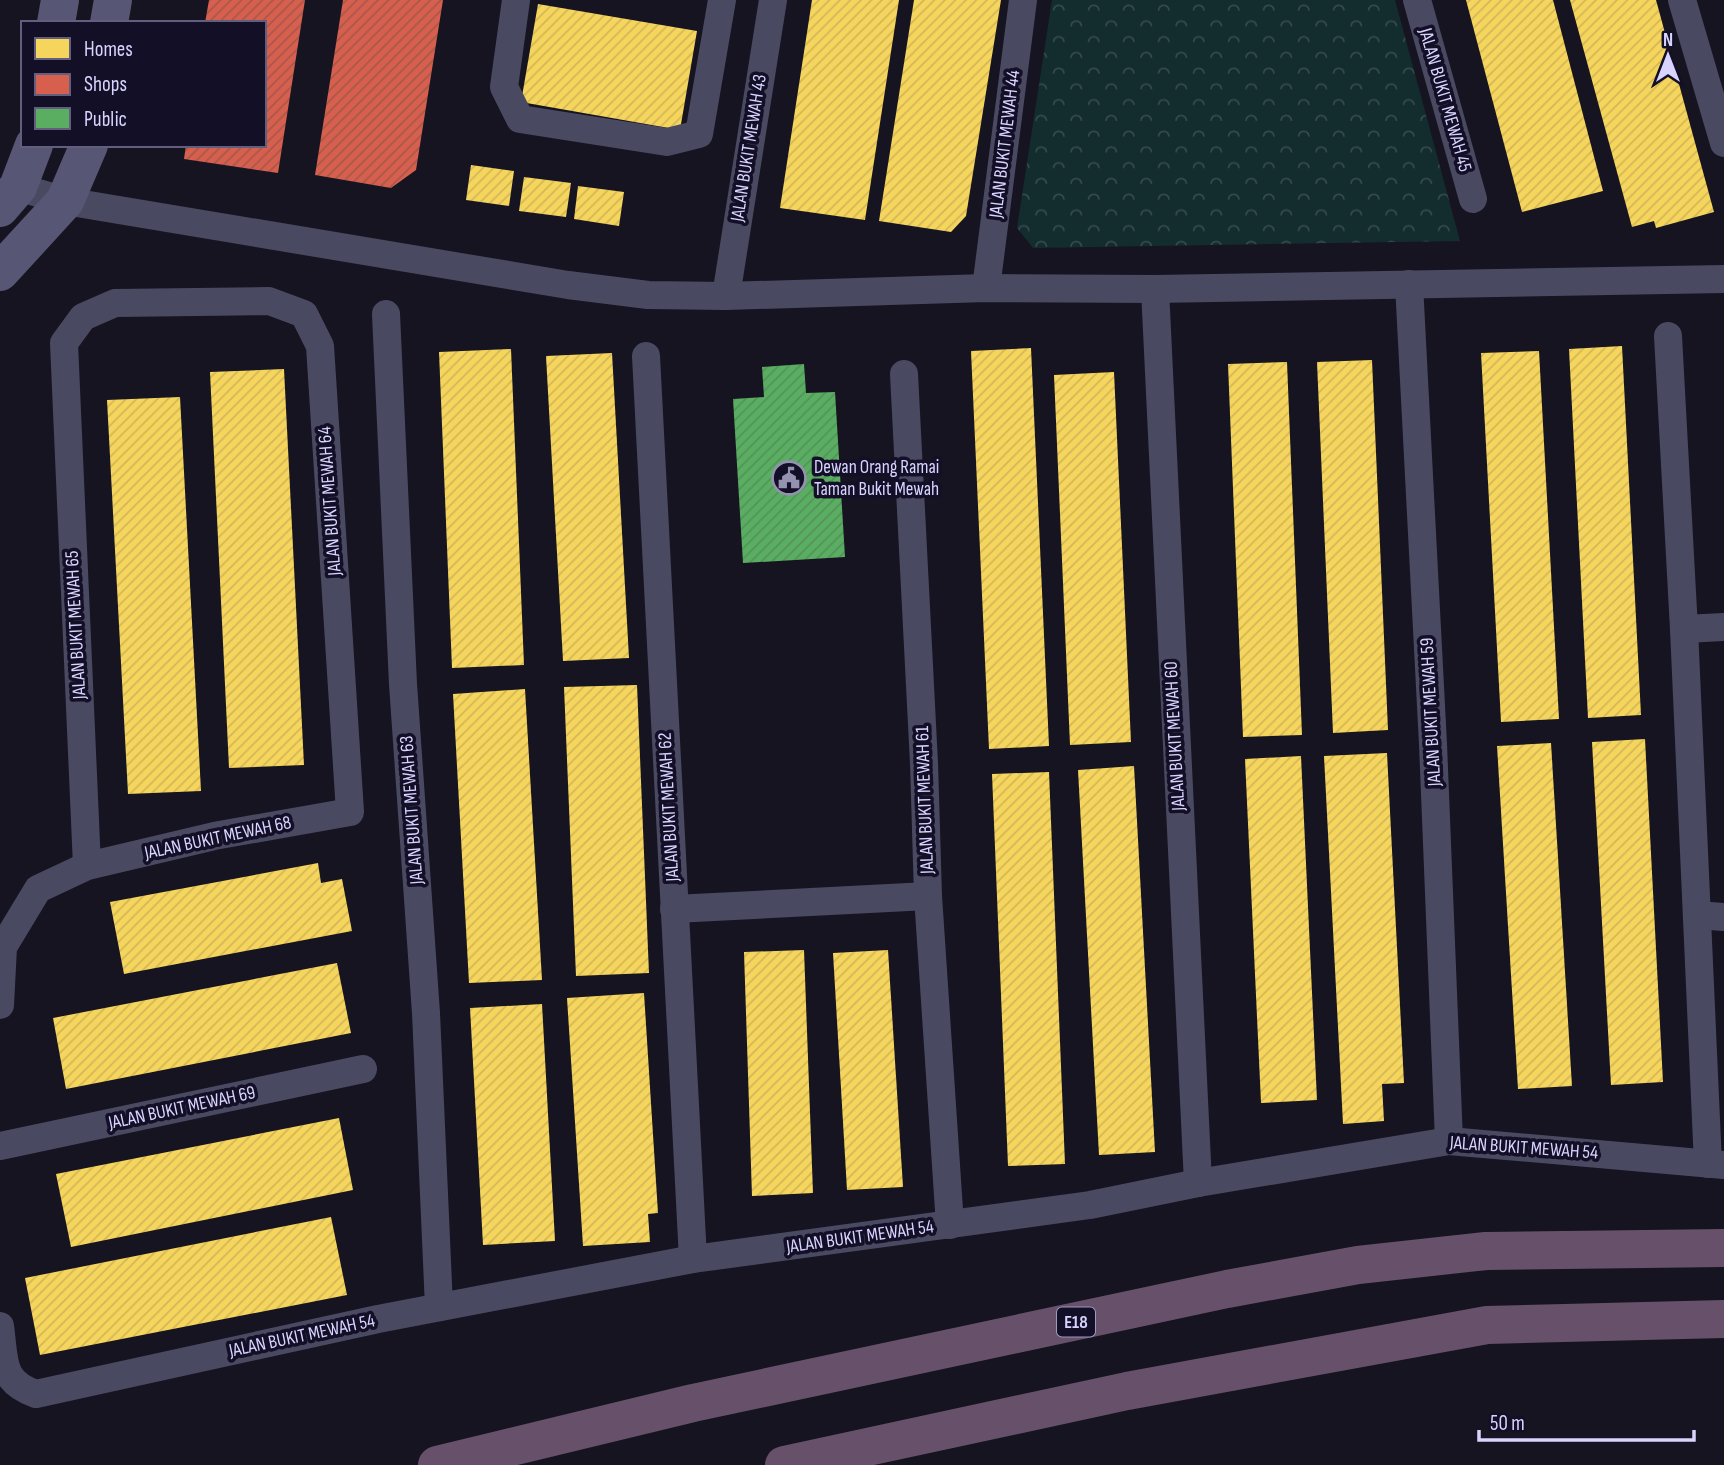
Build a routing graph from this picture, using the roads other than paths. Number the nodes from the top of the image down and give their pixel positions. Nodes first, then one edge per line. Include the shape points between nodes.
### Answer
1 (60, 0) edge
2 (113, 0) edge
3 (516, 0) edge
4 (722, 0) edge
5 (773, 0) edge
6 (1023, 0) edge
7 (1417, 0) edge
8 (1682, 0) edge
9 (56, 21) edge
10 (109, 21) edge
11 (1724, 143) edge
12 (33, 147) edge
13 (88, 147) edge
14 (9, 197) edge
15 (1473, 199) dead end
16 (65, 201) junction
17 (0, 272) edge
18 (1724, 279) edge
19 (1409, 284) junction
20 (986, 288) junction
21 (1156, 289) junction
22 (726, 296) junction
23 (187, 301) joint
24 (386, 314) dead end
25 (1668, 336) dead end
26 (646, 356) dead end
27 (904, 374) dead end
28 (1724, 627) edge
29 (1684, 629) junction
30 (350, 812) joint
31 (87, 866) junction
32 (928, 896) junction
33 (674, 909) junction
34 (1710, 916) edge
35 (0, 1005) edge
36 (363, 1069) dead end
37 (1449, 1141) junction
38 (0, 1146) edge
39 (1716, 1164) edge
40 (1198, 1182) junction
41 (950, 1225) junction
42 (1724, 1248) edge
43 (693, 1259) junction
44 (439, 1307) junction
45 (1724, 1319) edge
46 (0, 1326) edge
47 (437, 1465) edge
48 (784, 1465) edge

1 - 9 street
2 - 10 street
3 - 4 street via 504,87 520,119 667,142 699,134
5 - 22 street, JALAN BUKIT MEWAH 43
6 - 20 street, JALAN BUKIT MEWAH 44
7 - 15 street, JALAN BUKIT MEWAH 45
8 - 11 street
12 - 14 street
13 - 16 street
14 - 16 street
16 - 17 street
16 - 22 street via 568,285 648,295
18 - 19 street
19 - 21 street
19 - 37 street, JALAN BUKIT MEWAH 59
20 - 21 street
20 - 22 street
21 - 40 street, JALAN BUKIT MEWAH 60
23 - 30 street, JALAN BUKIT MEWAH 64 via 269,301 304,314 320,346
23 - 31 street, JALAN BUKIT MEWAH 65 via 115,303 83,317 64,344
24 - 44 street, JALAN BUKIT MEWAH 63
25 - 29 street
26 - 33 street, JALAN BUKIT MEWAH 62
27 - 32 street, JALAN BUKIT MEWAH 61
28 - 29 street
29 - 34 street
30 - 31 street, JALAN BUKIT MEWAH 68 via 214,836
31 - 35 street via 38,889 3,947
32 - 33 street
32 - 41 street, JALAN BUKIT MEWAH 61
33 - 43 street, JALAN BUKIT MEWAH 62
34 - 39 street
36 - 38 street, JALAN BUKIT MEWAH 69
37 - 39 street, JALAN BUKIT MEWAH 54
37 - 40 street, JALAN BUKIT MEWAH 54
40 - 41 street, JALAN BUKIT MEWAH 54 via 1090,1205
41 - 43 street, JALAN BUKIT MEWAH 54
42 - 47 highway, E18 via 1486,1251 1357,1265 719,1398
43 - 44 street, JALAN BUKIT MEWAH 54
44 - 46 street, JALAN BUKIT MEWAH 54 via 36,1394 8,1379
45 - 48 highway via 1487,1325 1127,1391

